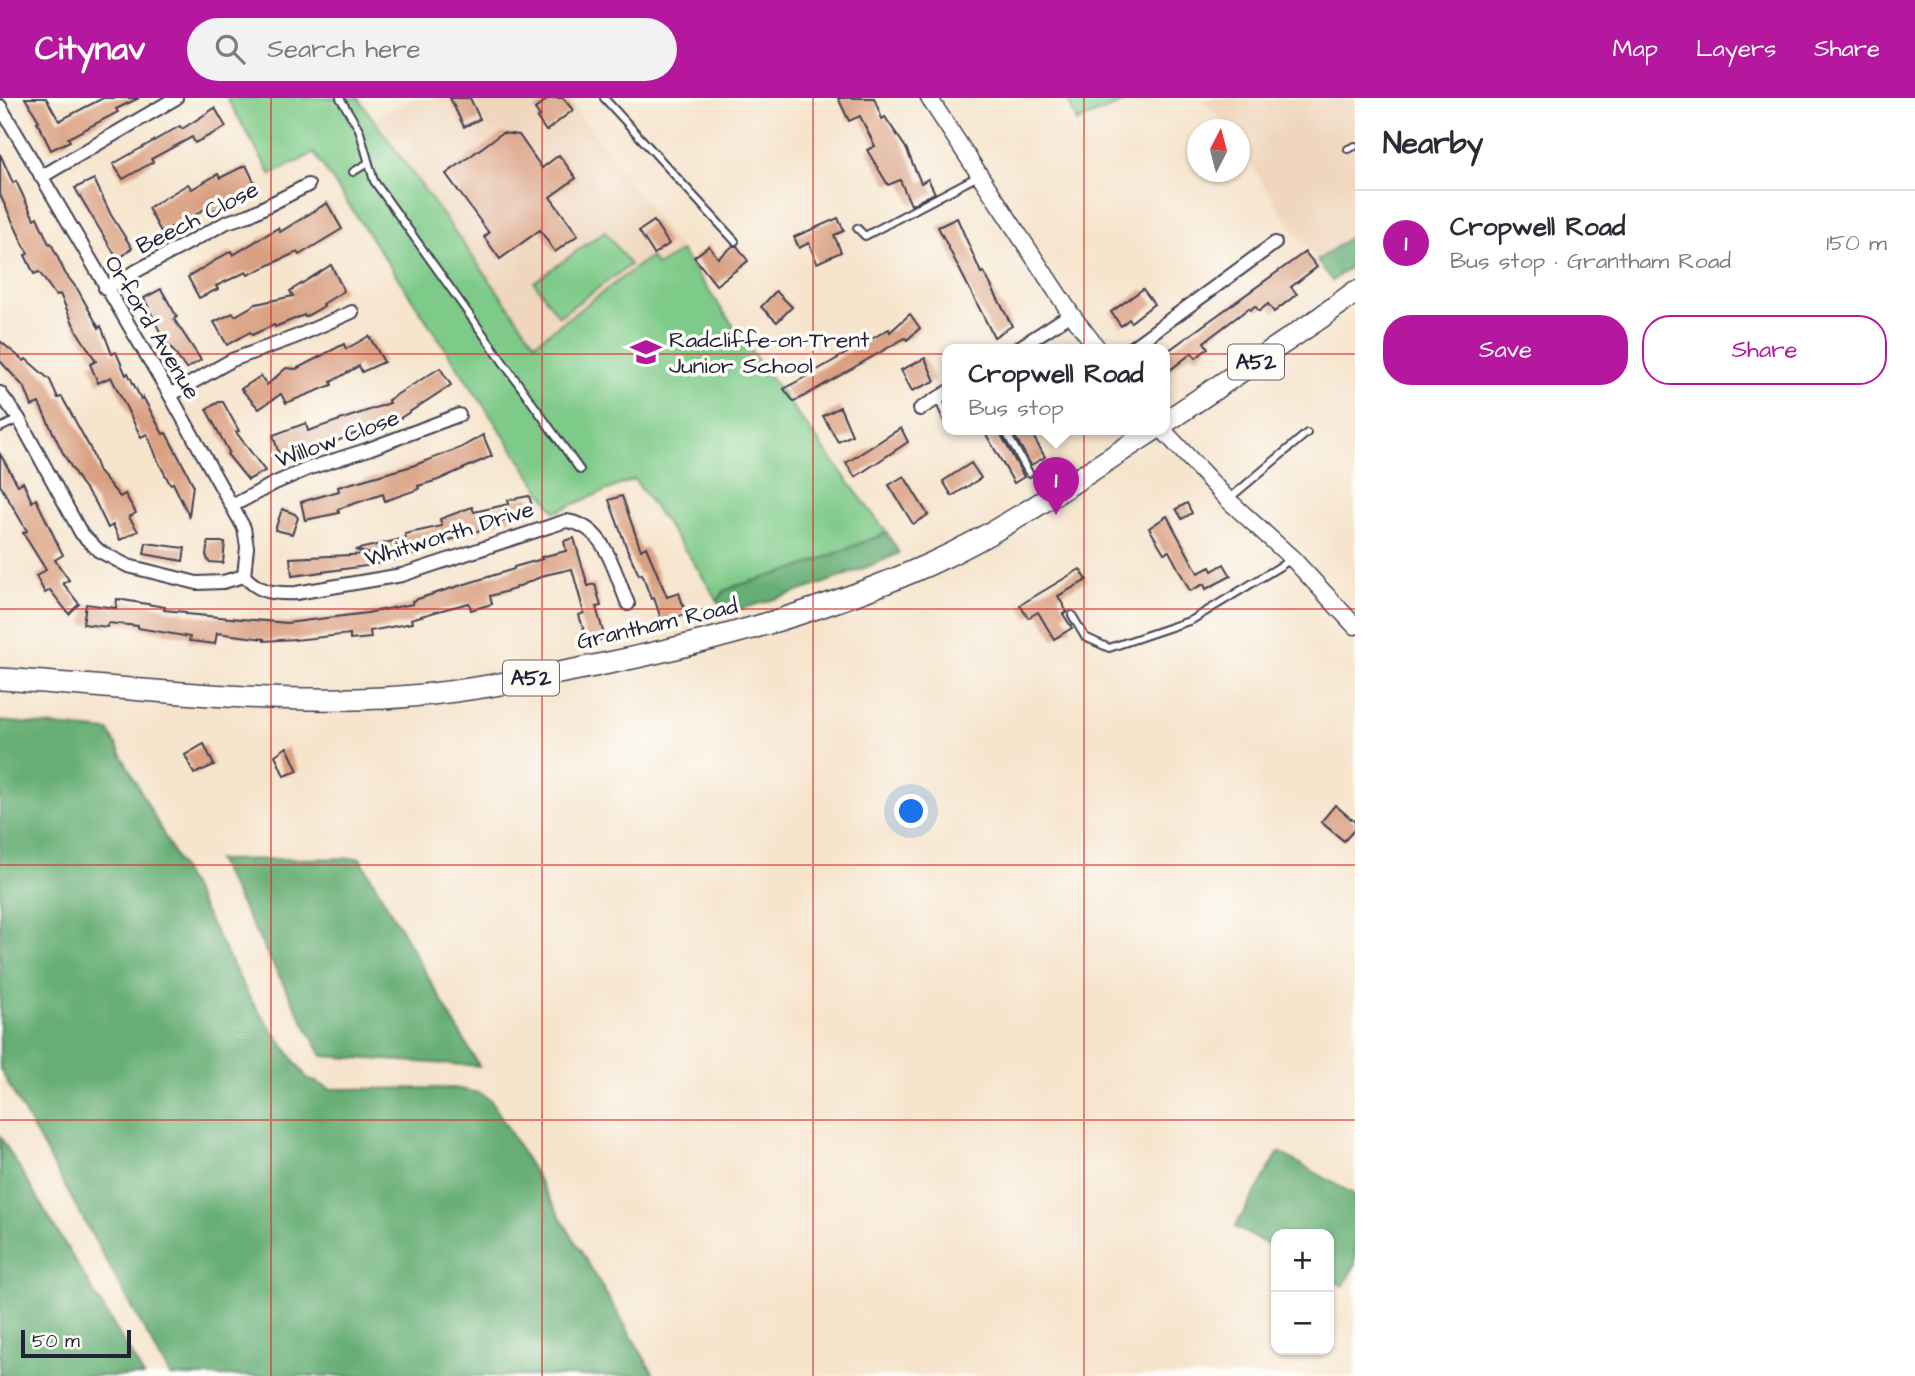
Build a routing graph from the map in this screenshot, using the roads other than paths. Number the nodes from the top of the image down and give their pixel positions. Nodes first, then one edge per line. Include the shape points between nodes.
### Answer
1 (176, 98) edge
2 (340, 98) edge
3 (604, 98) edge
4 (929, 98) edge
5 (0, 106) edge
6 (368, 163) junction
7 (353, 172) dead end
8 (980, 176) junction
9 (40, 177) junction
10 (308, 185) dead end
11 (857, 228) dead end
12 (735, 241) dead end
13 (1275, 243) dead end
14 (105, 288) junction
15 (1355, 292) edge
16 (352, 312) dead end
17 (1071, 314) junction
18 (1025, 344) edge
19 (1094, 344) edge
20 (1137, 344) edge
21 (0, 393) edge
22 (170, 395) junction
23 (942, 396) edge
24 (920, 409) dead end
25 (459, 415) dead end
26 (19, 419) junction
27 (1170, 419) edge
28 (0, 428) edge
29 (1307, 433) dead end
30 (1007, 435) edge
31 (1146, 435) edge
32 (1168, 435) edge
33 (580, 470) dead end
34 (1029, 473) dead end
35 (1228, 500) junction
36 (232, 506) junction
37 (1293, 559) junction
38 (244, 576) junction
39 (628, 604) dead end
40 (1072, 615) dead end
41 (1355, 626) edge
42 (0, 679) edge

1 - 9 street
2 - 6 lane via 359,129
3 - 12 lane
4 - 8 street
5 - 9 street, Orford Avenue
6 - 7 lane
6 - 33 lane via 374,181
8 - 11 lane via 865,236
8 - 17 street
9 - 14 street, Orford Avenue
10 - 14 street, Beech Close via 227,222
13 - 20 street
14 - 22 street, Orford Avenue
15 - 27 highway, A52
16 - 22 street via 232,360
17 - 18 street
17 - 19 street
21 - 26 street
22 - 36 street, Orford Avenue
23 - 24 street
25 - 36 street, Willow Close via 310,468
26 - 28 lane
26 - 38 street via 81,533 99,551 128,566 197,583
29 - 35 lane
30 - 34 lane
31 - 42 highway, Grantham Road / A52 via 997,529 931,564 787,617 608,664 476,689 382,698 280,697
32 - 35 street
35 - 37 street
36 - 38 street, Orford Avenue via 247,535
37 - 40 lane via 1192,620 1110,648 1085,638
37 - 41 street
38 - 39 street, Whitworth Drive via 261,590 279,594 375,580 566,521 583,525 600,537

